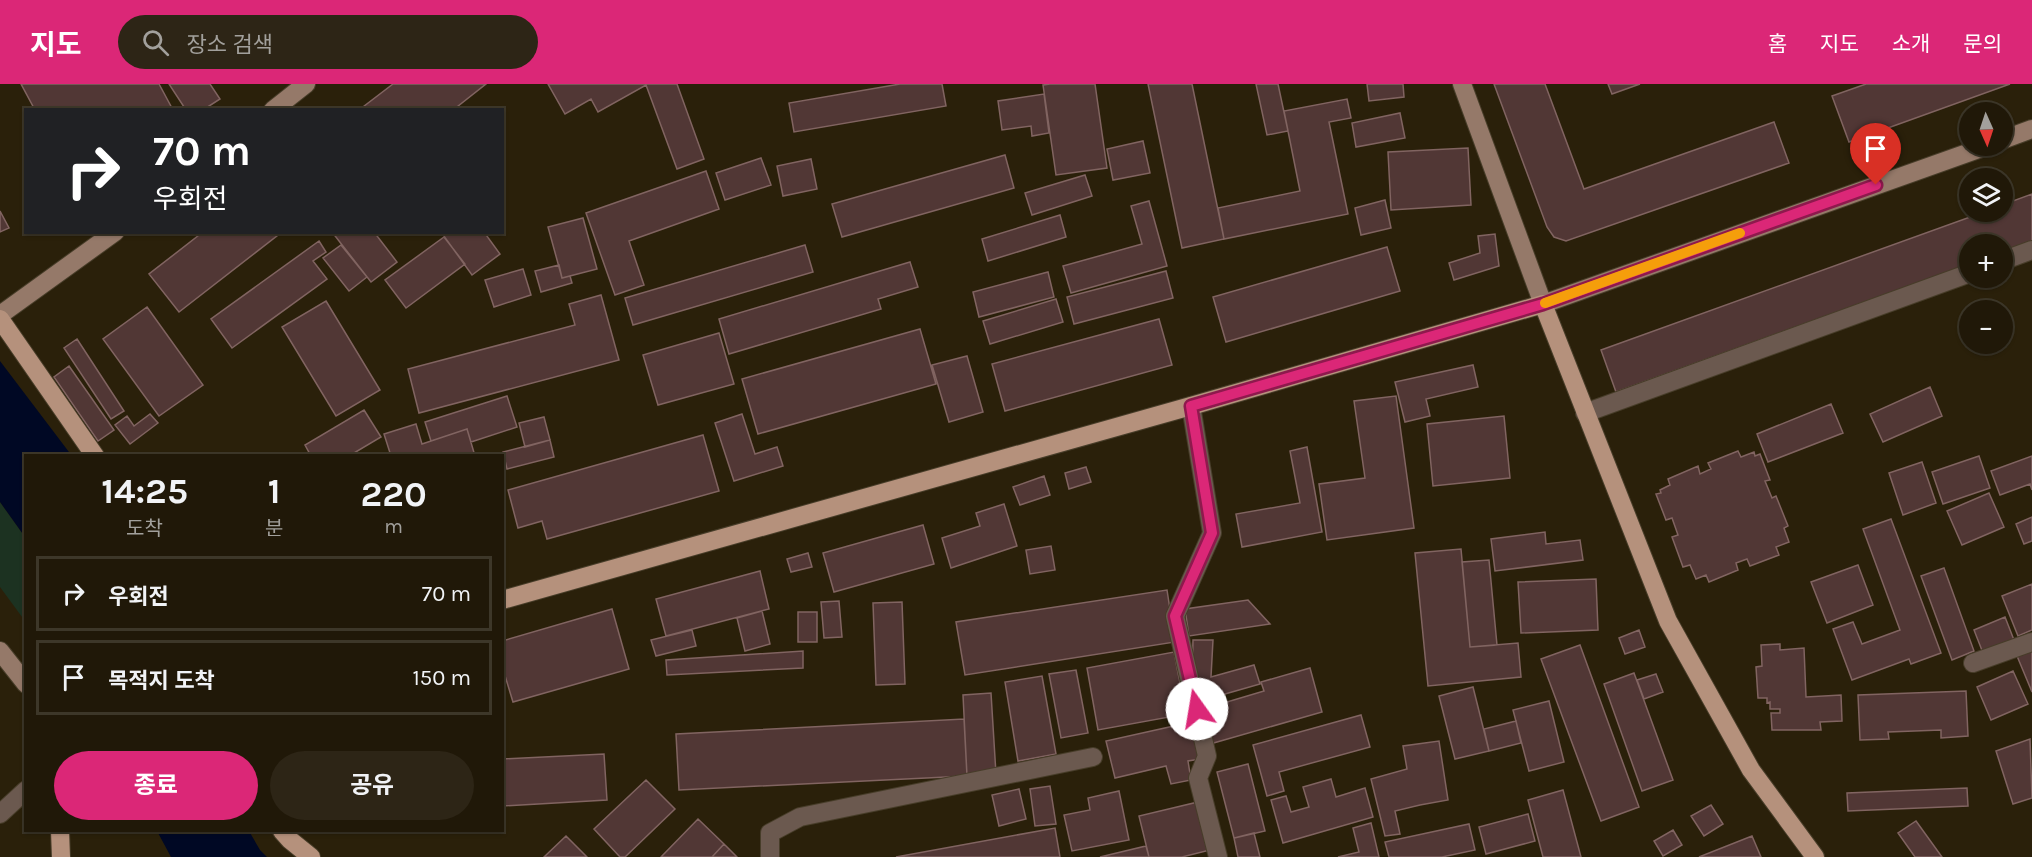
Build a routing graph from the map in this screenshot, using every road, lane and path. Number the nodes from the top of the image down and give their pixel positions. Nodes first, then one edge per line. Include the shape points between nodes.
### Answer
1 (306, 84) edge
2 (1462, 84) edge
3 (276, 108) edge
4 (2032, 129) edge
5 (2013, 136) edge
6 (1959, 156) edge
7 (112, 234) edge
8 (2032, 250) edge
9 (2013, 257) edge
10 (1959, 277) edge
11 (1543, 304) junction
12 (0, 317) edge
13 (1191, 406) junction
14 (1585, 413) junction
15 (94, 454) edge
16 (504, 599) edge
17 (2032, 642) edge
18 (0, 651) edge
19 (1973, 663) dead end
20 (24, 681) edge
21 (1093, 757) dead end
22 (24, 792) edge
23 (0, 814) edge
24 (60, 832) edge
25 (283, 832) edge
26 (61, 857) edge
27 (311, 857) edge
28 (770, 857) edge
29 (1218, 857) edge
30 (1815, 857) edge

1 - 3 main road
2 - 11 main road
4 - 5 main road
6 - 11 main road
7 - 12 main road
8 - 9 street
10 - 14 street
11 - 13 main road
11 - 14 main road
12 - 15 main road
13 - 16 main road
13 - 29 street via 1212,533 1175,616 1207,756 1198,778
14 - 30 main road via 1668,621 1750,770
17 - 19 street
18 - 20 main road
21 - 28 street via 800,817 770,833
22 - 23 street
24 - 26 main road
25 - 27 main road

